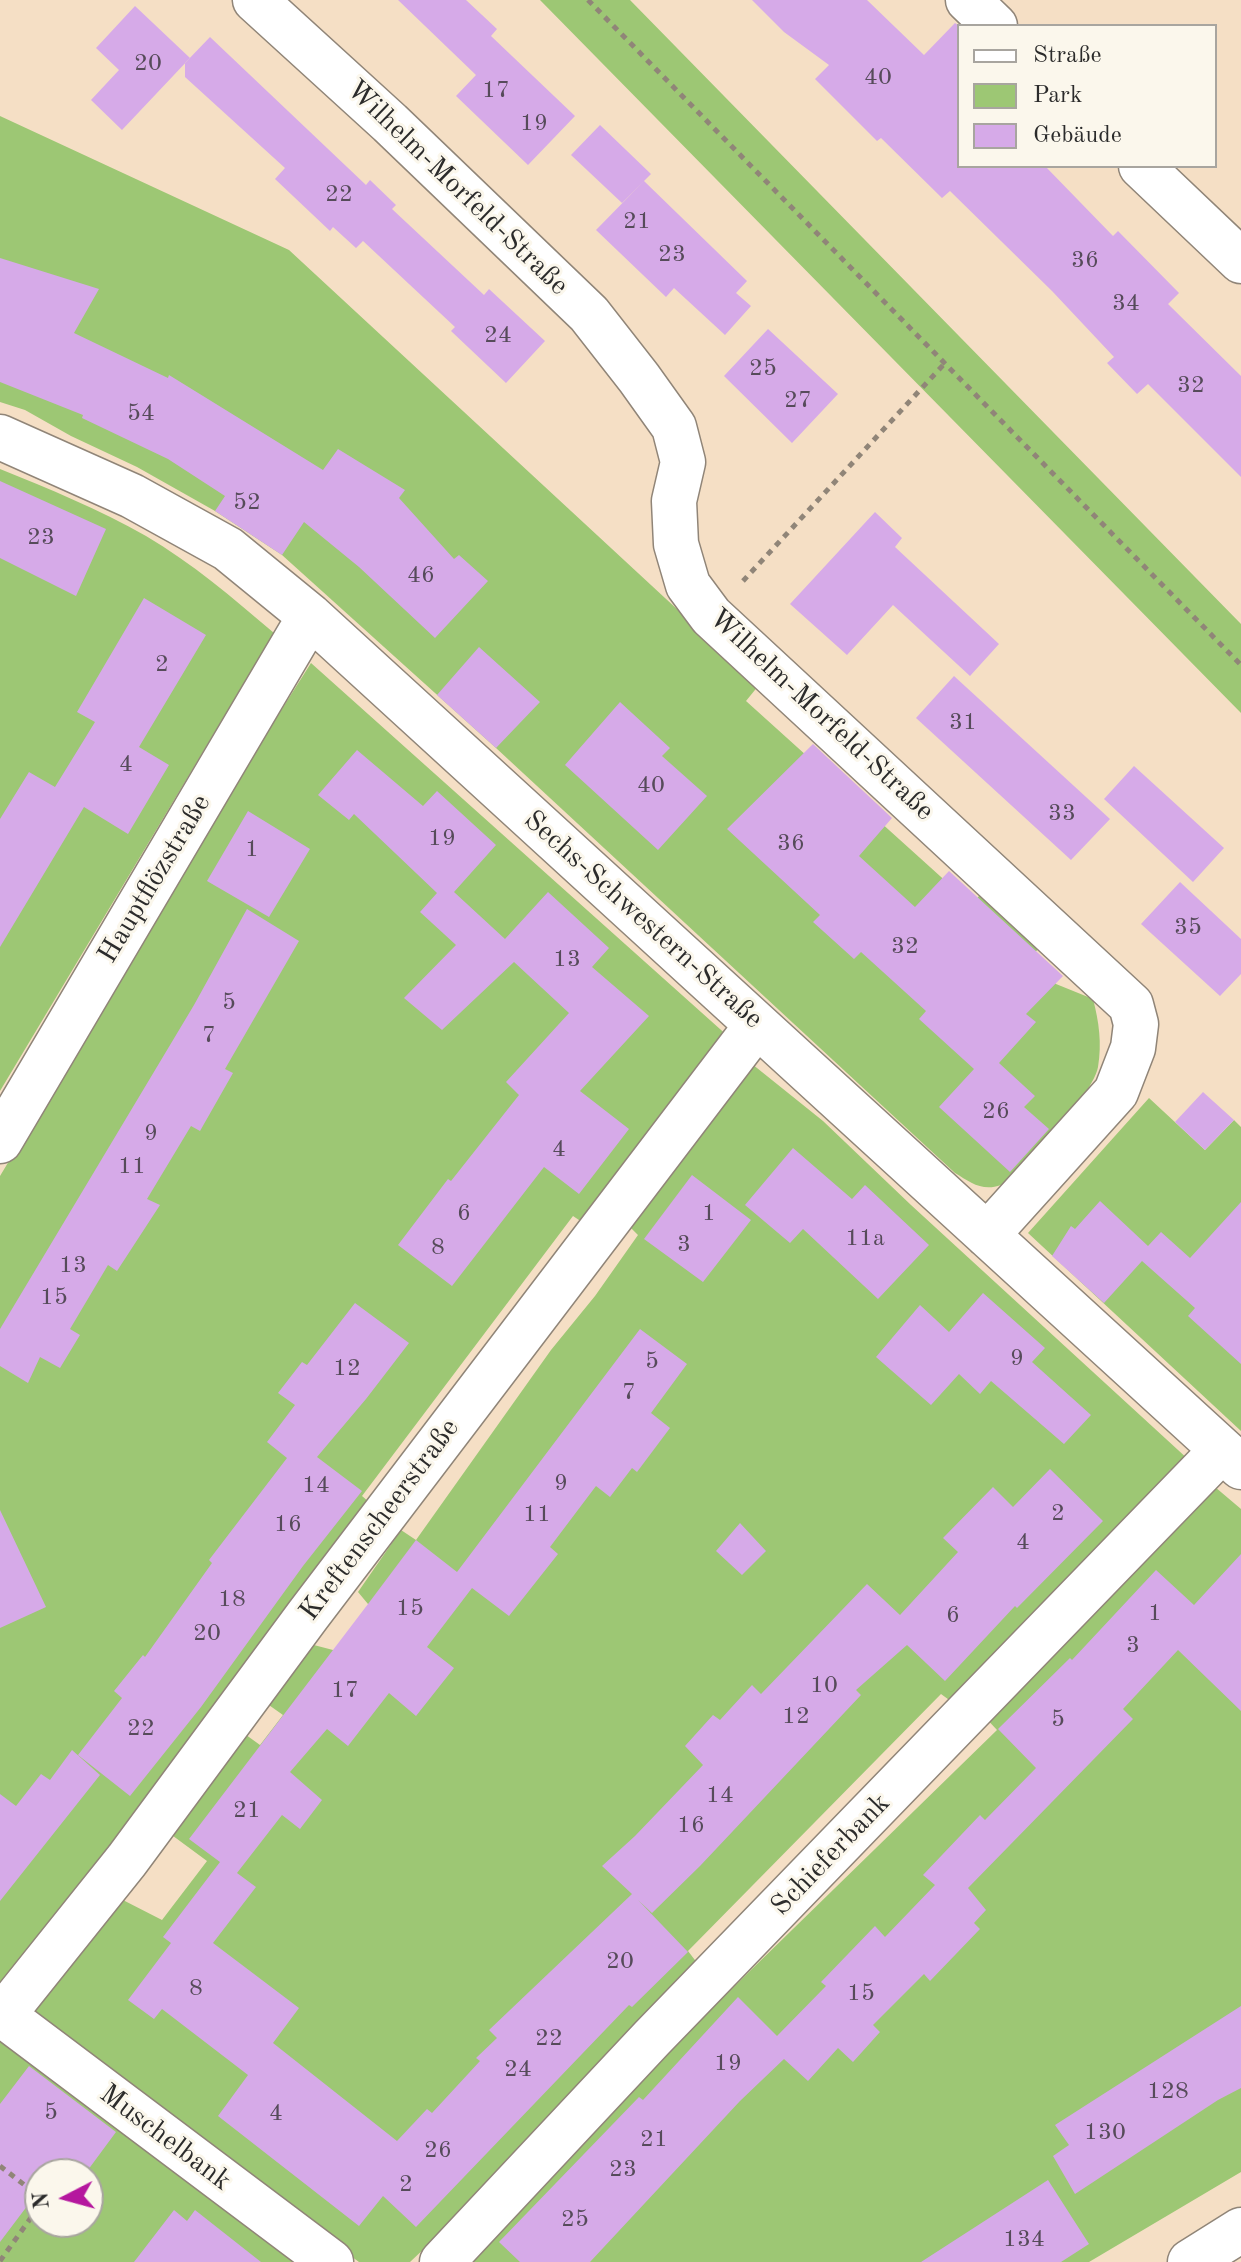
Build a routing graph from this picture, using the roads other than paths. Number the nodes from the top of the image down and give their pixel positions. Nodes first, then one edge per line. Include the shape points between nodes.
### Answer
1 (255, 0) edge
2 (968, 0) edge
3 (993, 24) edge
4 (1143, 168) edge
5 (1241, 261) edge
6 (0, 437) edge
7 (310, 616) junction
8 (757, 1025) junction
9 (0, 1141) edge
10 (987, 1235) junction
11 (1231, 1458) edge
12 (2, 2018) edge
13 (1239, 2236) edge
14 (331, 2262) edge
15 (442, 2262) edge
16 (1190, 2262) edge

1 - 10 street, Wilhelm-Morfeld-Straße via 589,314 639,378 674,427 683,462 674,501 676,544 688,585 711,616 1131,1005 1136,1024 1133,1048 1116,1092
2 - 3 street
4 - 5 street
6 - 7 street, Sechs-Schwestern-Straße via 132,496 228,549
7 - 8 street, Sechs-Schwestern-Straße
7 - 9 street, Hauptflözstraße
8 - 10 street, Sechs-Schwestern-Straße
8 - 12 street, Kreftenscheerstraße
10 - 11 street, Sechs-Schwestern-Straße
11 - 15 street, Schieferbank via 641,2050
12 - 14 street, Muschelbank
13 - 16 street

